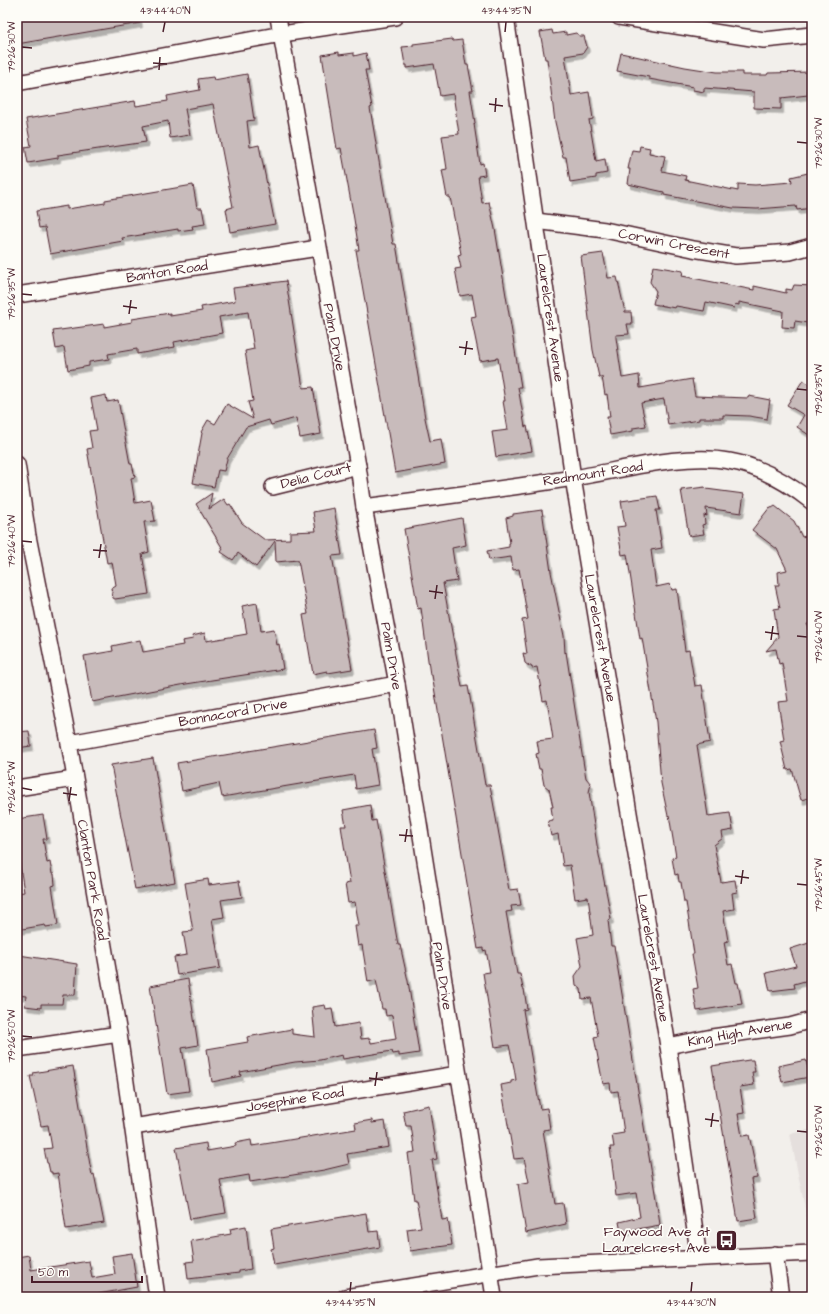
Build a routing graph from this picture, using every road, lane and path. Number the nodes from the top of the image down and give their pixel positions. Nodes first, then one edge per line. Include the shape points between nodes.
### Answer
1 (278, 17) edge
2 (395, 17) edge
3 (506, 17) edge
4 (619, 17) edge
5 (282, 34) junction
6 (812, 35) edge
7 (17, 83) edge
8 (536, 221) junction
9 (812, 246) edge
10 (318, 248) junction
11 (17, 295) edge
12 (17, 464) edge
13 (358, 466) junction
14 (573, 478) junction
15 (274, 487) dead end
16 (812, 502) edge
17 (364, 507) junction
18 (22, 537) edge
19 (397, 684) junction
20 (69, 743) junction
21 (74, 779) junction
22 (17, 788) edge
23 (812, 1020) edge
24 (119, 1034) junction
25 (668, 1046) junction
26 (17, 1049) edge
27 (458, 1074) junction
28 (133, 1127) junction
29 (812, 1253) edge
30 (775, 1254) junction
31 (699, 1258) junction
32 (489, 1274) junction
33 (157, 1297) edge
34 (345, 1297) edge
35 (494, 1297) edge
36 (781, 1297) edge

1 - 5 street, Palm Drive
2 - 5 street
3 - 8 street, Laurelcrest Avenue
4 - 6 street via 764,40
5 - 7 street
5 - 10 street, Palm Drive
8 - 9 street, Corwin Crescent via 605,230 736,256 790,252
8 - 14 street, Laurelcrest Avenue
10 - 11 street, Banton Road
10 - 13 street, Palm Drive
12 - 18 street, Clanton Park Road
13 - 15 street, Delia Court
13 - 17 street, Palm Drive
14 - 16 street, Redmount Road via 672,461 729,460 774,476
14 - 17 street, Redmount Road
14 - 25 street, Laurelcrest Avenue
17 - 19 street, Palm Drive
18 - 20 street, Clanton Park Road
19 - 20 street, Bonnacord Drive
19 - 27 street, Palm Drive
20 - 21 street, Clanton Park Road
21 - 22 street
21 - 24 street, Clanton Park Road
23 - 25 street, King High Avenue
24 - 26 street
24 - 28 street, Clanton Park Road
25 - 31 street, Laurelcrest Avenue
27 - 28 street, Josephine Road
27 - 32 street, Palm Drive
28 - 33 street, Clanton Park Road
29 - 30 street
30 - 31 street
30 - 36 street
31 - 32 street via 538,1266
32 - 34 street
32 - 35 street, Palm Drive

